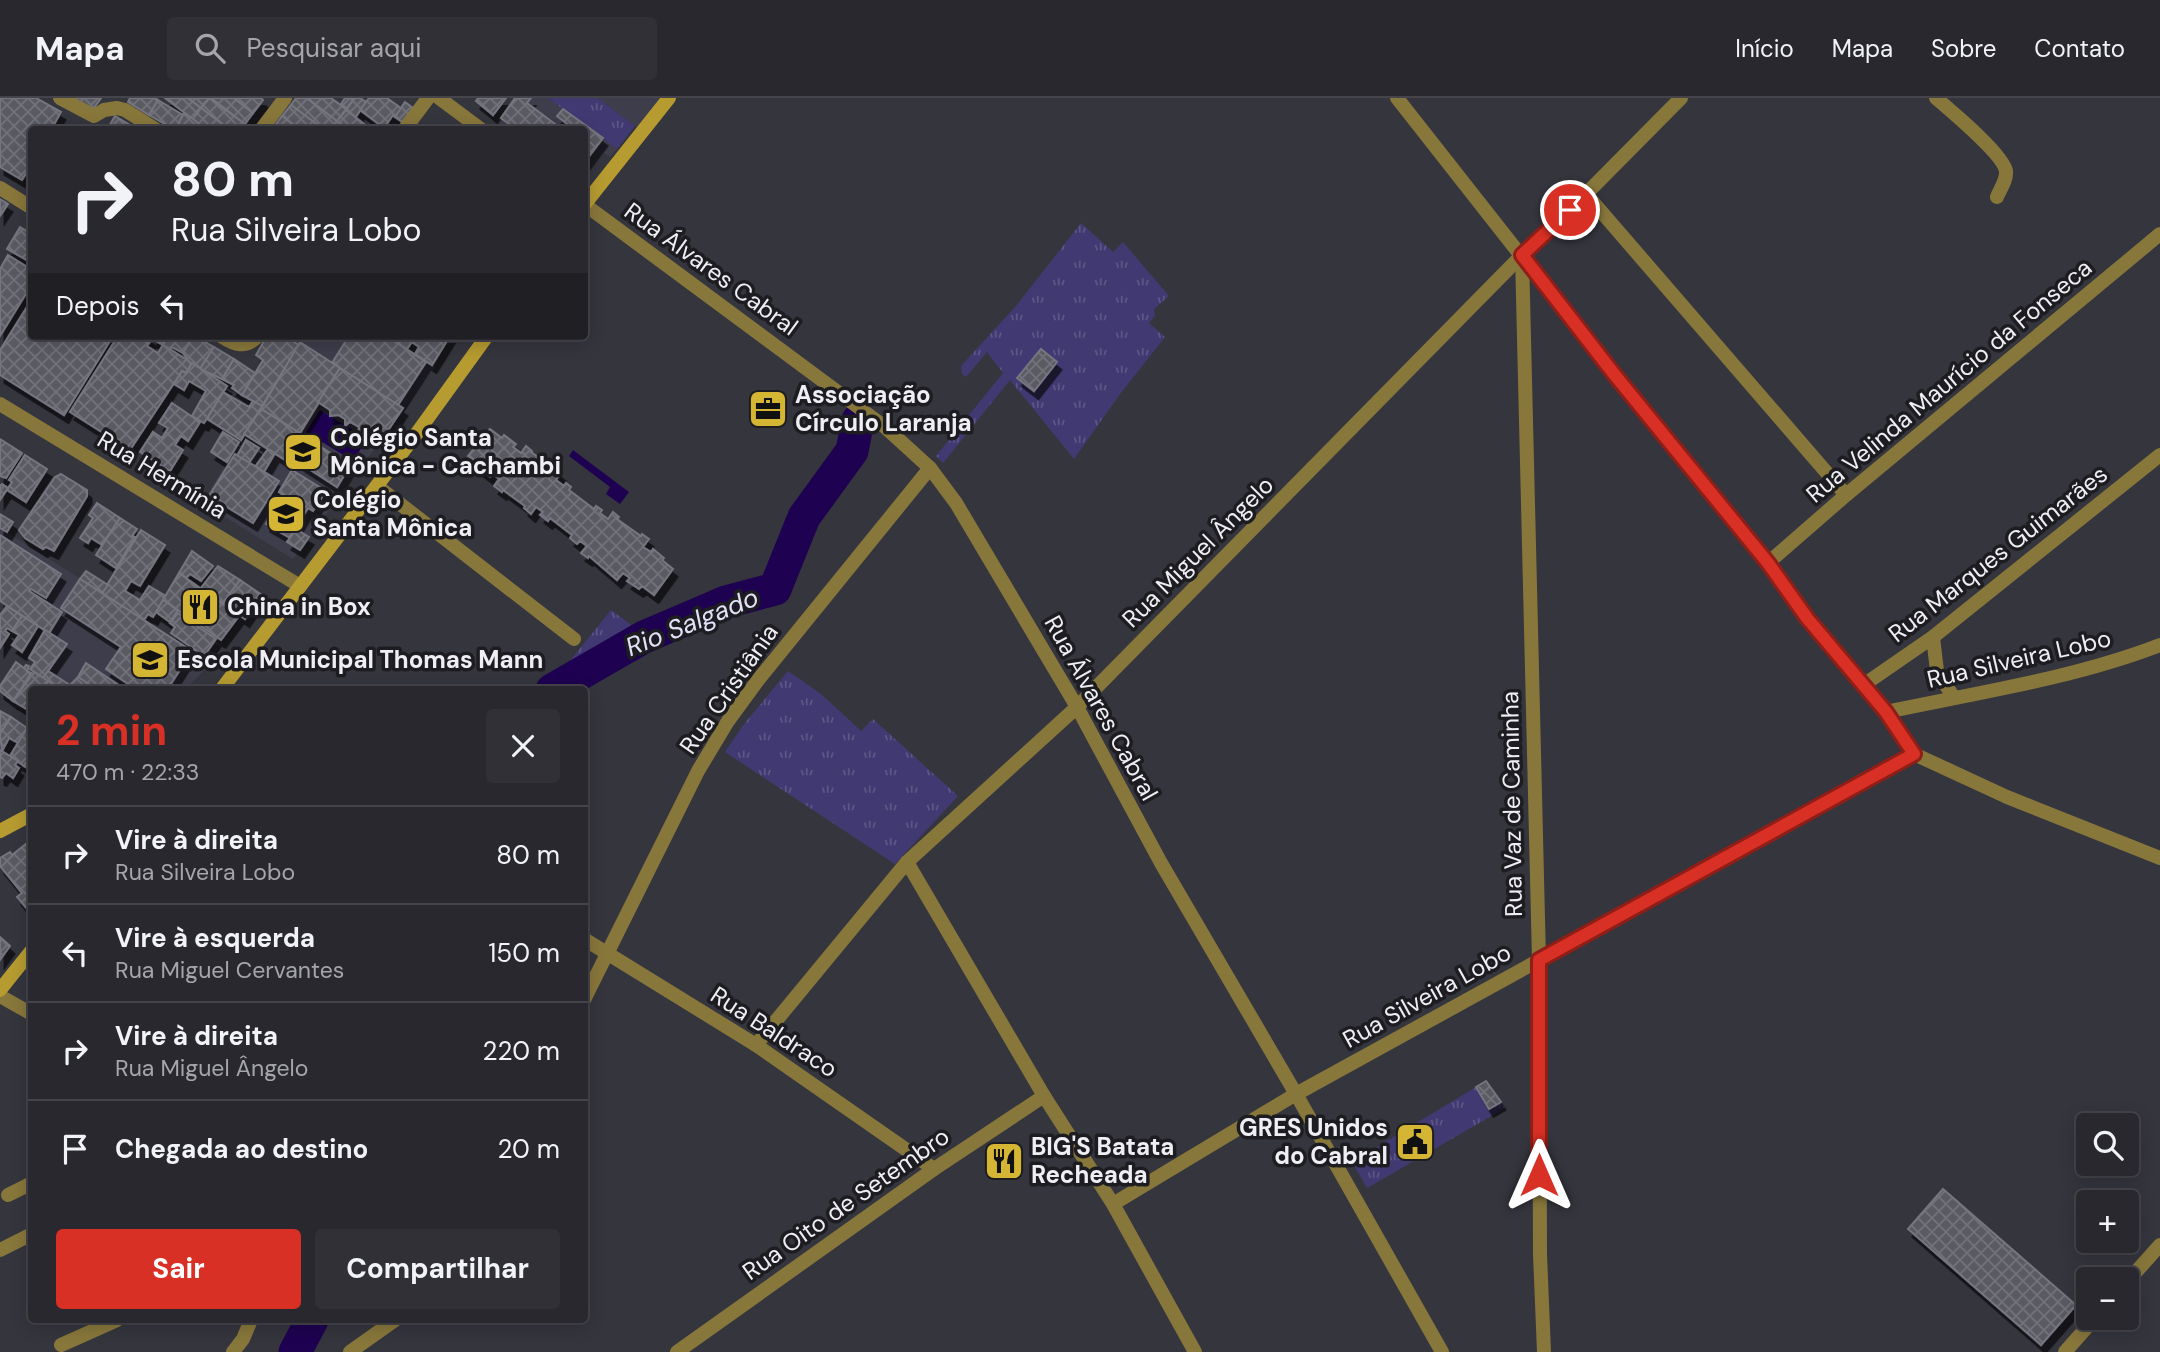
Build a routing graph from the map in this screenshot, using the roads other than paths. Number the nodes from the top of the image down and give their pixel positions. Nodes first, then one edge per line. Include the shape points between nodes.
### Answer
1 (60, 98) edge
2 (285, 98) edge
3 (428, 98) edge
4 (439, 98) edge
5 (669, 98) edge
6 (1397, 98) edge
7 (1681, 98) edge
8 (1936, 98) edge
9 (151, 126) edge
10 (264, 126) edge
11 (407, 126) edge
12 (477, 126) edge
13 (0, 188) edge
14 (1586, 194) junction
15 (1997, 197) dead end
16 (588, 200) edge
17 (28, 206) edge
18 (588, 206) edge
19 (2160, 234) edge
20 (1522, 255) junction
21 (226, 340) edge
22 (253, 340) edge
23 (485, 340) edge
24 (0, 404) edge
25 (2160, 456) edge
26 (930, 468) junction
27 (377, 486) junction
28 (1846, 495) junction
29 (1768, 563) junction
30 (300, 586) junction
31 (1933, 637) junction
32 (575, 639) dead end
33 (2160, 645) edge
34 (224, 686) edge
35 (1862, 686) junction
36 (1954, 698) junction
37 (1077, 707) junction
38 (1886, 712) junction
39 (1914, 754) junction
40 (28, 816) edge
41 (0, 831) edge
42 (2160, 858) edge
43 (906, 863) junction
44 (588, 941) edge
45 (607, 953) junction
46 (28, 955) edge
47 (1539, 960) junction
48 (588, 992) edge
49 (0, 993) edge
50 (28, 1010) edge
51 (756, 1045) junction
52 (1296, 1094) junction
53 (1044, 1097) junction
54 (934, 1168) junction
55 (28, 1185) edge
56 (8, 1195) dead end
57 (1113, 1204) junction
58 (28, 1236) edge
59 (2160, 1245) edge
60 (0, 1250) edge
61 (2139, 1268) edge
62 (110, 1323) edge
63 (250, 1323) edge
64 (391, 1323) edge
65 (2084, 1330) edge
66 (61, 1345) dead end
67 (233, 1352) edge
68 (350, 1352) edge
69 (677, 1352) edge
70 (1195, 1352) edge
71 (1441, 1352) edge
72 (1544, 1352) edge
73 (2065, 1352) edge

1 - 9 street via 94,116 110,108 125,110
2 - 10 street
3 - 11 street
4 - 12 street
5 - 16 street
6 - 20 street
7 - 14 street, Rua Miguel Ângelo
8 - 15 street via 1999,156 2006,171
13 - 17 street
14 - 20 street, Rua Miguel Ângelo
14 - 28 street
18 - 26 street, Rua Álvares Cabral via 867,413
19 - 28 street, Rua Velinda Maurício da Fonseca
20 - 29 street
20 - 37 street, Rua Miguel Ângelo
20 - 47 street, Rua Vaz de Caminha
21 - 22 street via 247,345
23 - 27 street
24 - 30 street, Rua Hermínia
25 - 31 street, Rua Marques Guimarães
26 - 37 street, Rua Álvares Cabral via 956,503
26 - 45 street, Rua Cristiânia via 728,721
27 - 30 street
27 - 32 street
28 - 29 street, Rua Velinda Maurício da Fonseca
29 - 35 street
30 - 34 street
31 - 35 street, Rua Marques Guimarães
31 - 36 street via 1937,671
33 - 36 street, Rua Silveira Lobo via 2093,667
35 - 38 street
36 - 38 street, Rua Silveira Lobo
37 - 43 street, Rua Miguel Ângelo
37 - 52 street, Rua Álvares Cabral via 1161,863
38 - 39 street
39 - 42 street
39 - 47 street, Rua Silveira Lobo
40 - 41 street
43 - 51 street, Rua Miguel Ângelo
43 - 53 street
44 - 45 street, Rua Baldraco
45 - 48 street, Rua Cristiânia
45 - 51 street, Rua Baldraco
46 - 49 street
47 - 52 street, Rua Silveira Lobo
47 - 72 street, Rua Vaz de Caminha
49 - 50 street
51 - 54 street, Rua Baldraco
52 - 57 street, Rua Silveira Lobo
52 - 71 street, Rua Álvares Cabral
53 - 54 street, Rua Oito de Setembro
53 - 57 street
54 - 69 street, Rua Oito de Setembro
55 - 56 street
57 - 70 street
58 - 60 street
59 - 61 street
62 - 66 street
63 - 67 street
64 - 68 street
65 - 73 street

